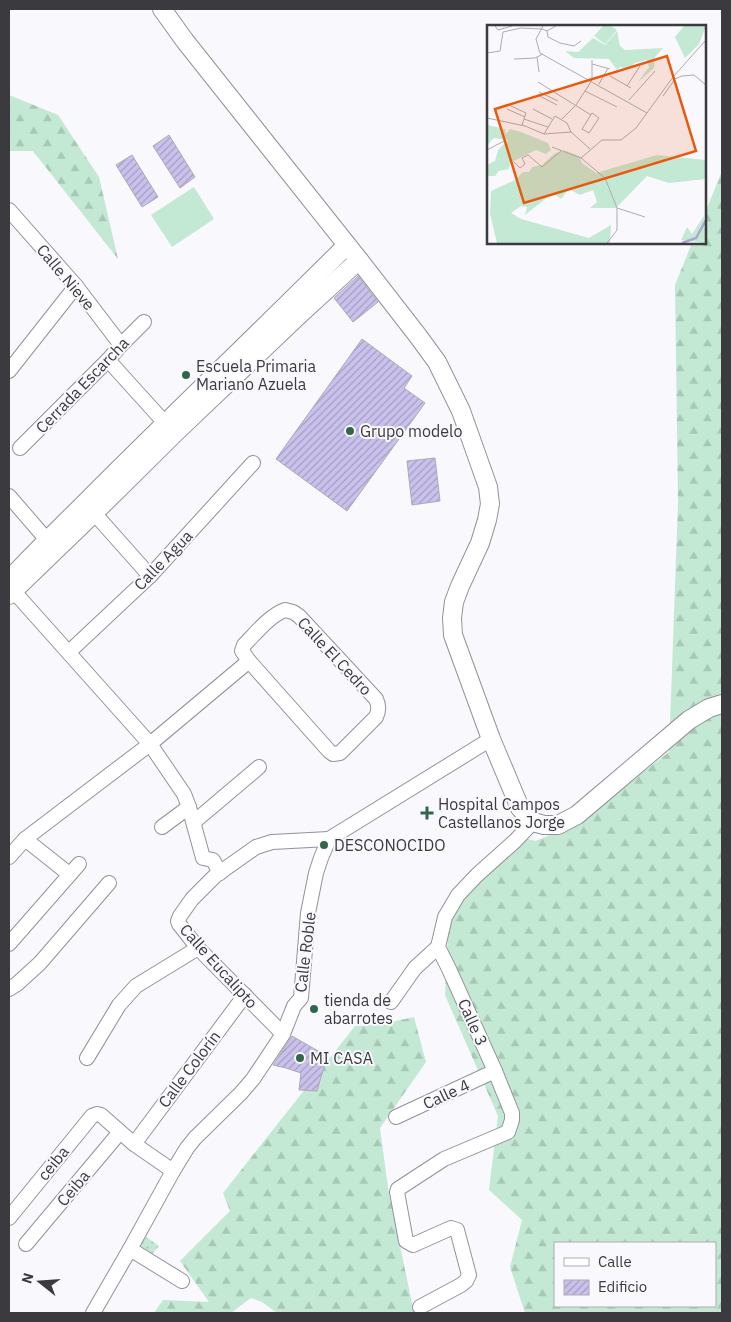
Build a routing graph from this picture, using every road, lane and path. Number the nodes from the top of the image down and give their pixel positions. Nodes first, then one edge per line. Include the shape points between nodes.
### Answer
1 (162, 9) edge
2 (9, 210) edge
3 (347, 245) junction
4 (359, 260) junction
5 (76, 286) junction
6 (144, 322) dead end
7 (121, 344) junction
8 (108, 360) junction
9 (9, 371) edge
10 (171, 427) junction
11 (20, 448) dead end
12 (253, 463) dead end
13 (9, 496) edge
14 (94, 514) junction
15 (46, 540) junction
16 (150, 576) junction
17 (10, 588) edge
18 (69, 652) junction
19 (249, 661) junction
20 (722, 704) edge
21 (491, 739) junction
22 (150, 744) junction
23 (259, 767) dead end
24 (190, 807) junction
25 (194, 822) junction
26 (534, 822) junction
27 (162, 827) dead end
28 (26, 839) junction
29 (329, 839) junction
30 (9, 857) edge
31 (220, 873) junction
32 (109, 883) dead end
33 (9, 944) edge
34 (438, 947) junction
35 (198, 948) junction
36 (12, 984) edge
37 (245, 995) junction
38 (391, 1002) dead end
39 (283, 1034) junction
40 (87, 1058) dead end
41 (495, 1071) junction
42 (396, 1117) dead end
43 (120, 1132) junction
44 (134, 1144) junction
45 (173, 1171) junction
46 (9, 1218) edge
47 (26, 1244) dead end
48 (130, 1250) junction
49 (182, 1281) dead end
50 (420, 1307) dead end
51 (93, 1313) edge

1 - 3 main road
2 - 5 street, Calle Nieve
3 - 4 main road
3 - 10 main road via 234,356
4 - 10 main road
4 - 21 main road via 437,362 461,411 488,487 490,504 487,520 454,602 452,618 453,635
5 - 7 street, Calle Nieve
5 - 9 street
6 - 7 street, Cerrada Escarcha
7 - 8 street, Cerrada Escarcha
8 - 10 street
8 - 11 street, Cerrada Escarcha
10 - 14 main road
10 - 15 main road
12 - 16 street, Calle Agua
13 - 15 street
14 - 16 street
14 - 17 main road
15 - 17 main road
16 - 18 street, Calle Agua
17 - 18 street
18 - 22 street
19 - 19 street, Calle El Cedro via 333,754 340,753 379,710 376,700 293,612 279,612 244,645 242,650
19 - 22 street
20 - 26 main road via 688,720 577,815 558,825
21 - 26 main road via 520,808
21 - 29 street
22 - 24 street
22 - 28 street
23 - 25 street
24 - 25 street
24 - 27 street
25 - 31 street via 203,858 213,860
26 - 34 street via 458,895 446,917
28 - 30 street
28 - 33 street via 74,869
29 - 31 street, Calle Eucalipto via 272,842 256,848
29 - 39 street, Calle Roble via 316,873 308,912 301,998 294,1006
31 - 35 street, Calle Eucalipto via 192,899 178,921
32 - 36 street via 40,964
34 - 38 street via 415,968
34 - 41 street, Calle 3
35 - 37 street, Calle Eucalipto
35 - 40 street via 136,986 119,1005
37 - 39 street, Calle Eucalipto
37 - 44 street, Calle Colorín
39 - 45 street, Calle Roble via 253,1079 194,1138
41 - 42 street, Calle 4
41 - 50 street, Calle 3 via 512,1112 508,1132 444,1159 398,1188 406,1241 413,1245 451,1228 457,1230 469,1275 461,1286
43 - 44 street
43 - 46 street, ceiba via 101,1115 92,1116
43 - 47 street, Ceiba
44 - 45 street
45 - 48 street, Calle Roble
48 - 49 street
48 - 51 street, Calle Roble

